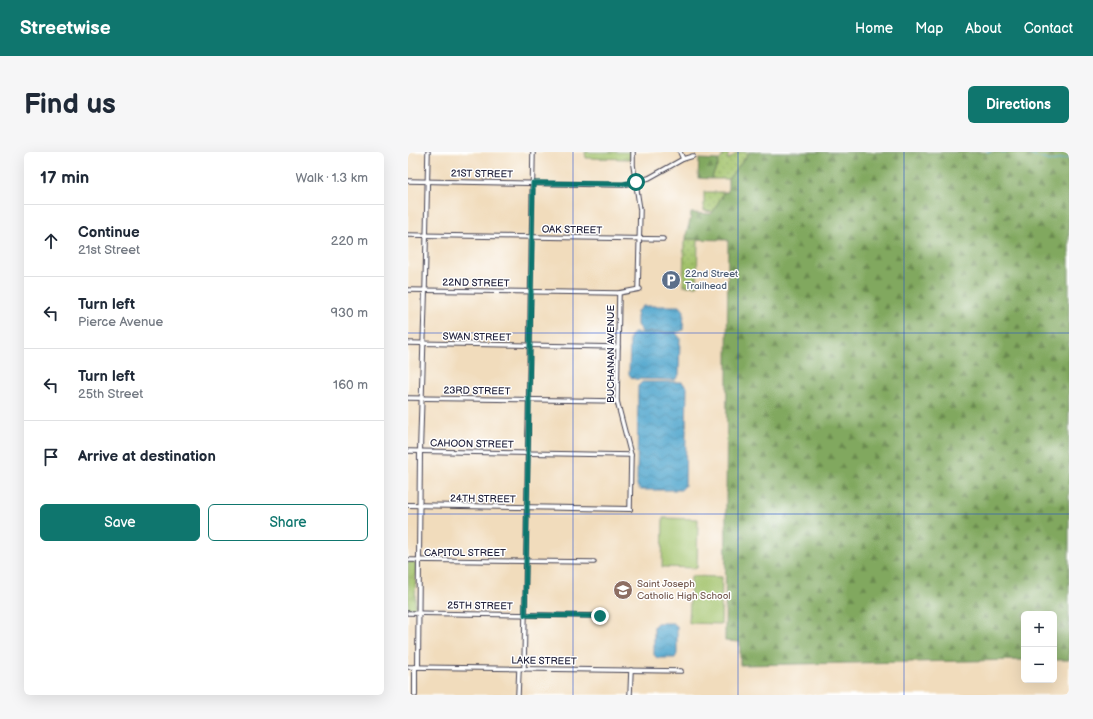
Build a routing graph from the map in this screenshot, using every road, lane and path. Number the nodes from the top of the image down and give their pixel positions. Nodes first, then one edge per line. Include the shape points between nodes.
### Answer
1 (428, 152) edge
2 (533, 152) edge
3 (633, 152) edge
4 (680, 152) edge
5 (693, 156) dead end
6 (683, 159) junction
7 (408, 181) edge
8 (427, 181) junction
9 (636, 182) junction
10 (533, 183) junction
11 (408, 235) edge
12 (426, 235) junction
13 (532, 237) junction
14 (640, 239) junction
15 (663, 239) dead end
16 (408, 290) edge
17 (425, 290) junction
18 (531, 292) junction
19 (619, 293) junction
20 (408, 343) edge
21 (423, 344) junction
22 (530, 346) junction
23 (618, 346) junction
24 (408, 398) edge
25 (422, 398) junction
26 (529, 400) junction
27 (617, 401) junction
28 (408, 451) edge
29 (420, 451) junction
30 (528, 453) junction
31 (631, 455) junction
32 (408, 505) edge
33 (419, 505) junction
34 (527, 508) junction
35 (630, 509) joint
36 (408, 560) edge
37 (419, 560) junction
38 (526, 561) junction
39 (594, 562) dead end
40 (408, 613) edge
41 (418, 613) junction
42 (525, 615) junction
43 (600, 616) dead end
44 (408, 667) edge
45 (416, 667) junction
46 (519, 669) junction
47 (524, 669) junction
48 (631, 670) junction
49 (681, 671) dead end
50 (415, 695) edge
51 (518, 695) edge
52 (630, 695) edge

1 - 8 street
2 - 10 street
3 - 9 street
4 - 6 street
5 - 6 street, 21ST STREET
6 - 9 street, 21ST STREET via 649,178
7 - 8 street, 21ST STREET
8 - 10 street, 21ST STREET
8 - 12 street
9 - 10 street, 21ST STREET
9 - 14 street via 640,210
10 - 13 street
11 - 12 street, OAK STREET
12 - 13 street, OAK STREET
12 - 17 street
13 - 14 street, OAK STREET
13 - 18 street
14 - 15 street, OAK STREET
14 - 19 street, 22ND STREET via 639,289
16 - 17 street, 22ND STREET
17 - 18 street, 22ND STREET
17 - 21 street
18 - 19 street, 22ND STREET
18 - 22 street
19 - 23 street, BUCHANAN AVENUE
20 - 21 street, SWAN STREET
21 - 22 street, SWAN STREET
21 - 25 street
22 - 23 street, SWAN STREET
22 - 26 street
23 - 27 street, BUCHANAN AVENUE
24 - 25 street, 23RD STREET
25 - 26 street, 23RD STREET
25 - 29 street
26 - 27 street, 23RD STREET
26 - 30 street
27 - 31 street, BUCHANAN AVENUE
28 - 29 street, CAHOON STREET
29 - 30 street, CAHOON STREET
29 - 33 street
30 - 31 street, CAHOON STREET
30 - 34 street
31 - 35 street, BUCHANAN AVENUE
32 - 33 street, 24TH STREET
33 - 34 street, 24TH STREET
33 - 37 street
34 - 35 street, 24TH STREET
34 - 38 street
36 - 37 street, CAPITOL STREET
37 - 38 street, CAPITOL STREET
37 - 41 street
38 - 39 street, CAPITOL STREET
38 - 42 street
40 - 41 street, 25TH STREET
41 - 42 street, 25TH STREET
41 - 45 street
42 - 43 street, 25TH STREET
42 - 47 street
44 - 45 street, LAKE STREET
45 - 46 street, LAKE STREET
45 - 50 street
46 - 47 street, LAKE STREET
46 - 51 street
47 - 48 street, LAKE STREET
48 - 49 street, LAKE STREET
48 - 52 street

